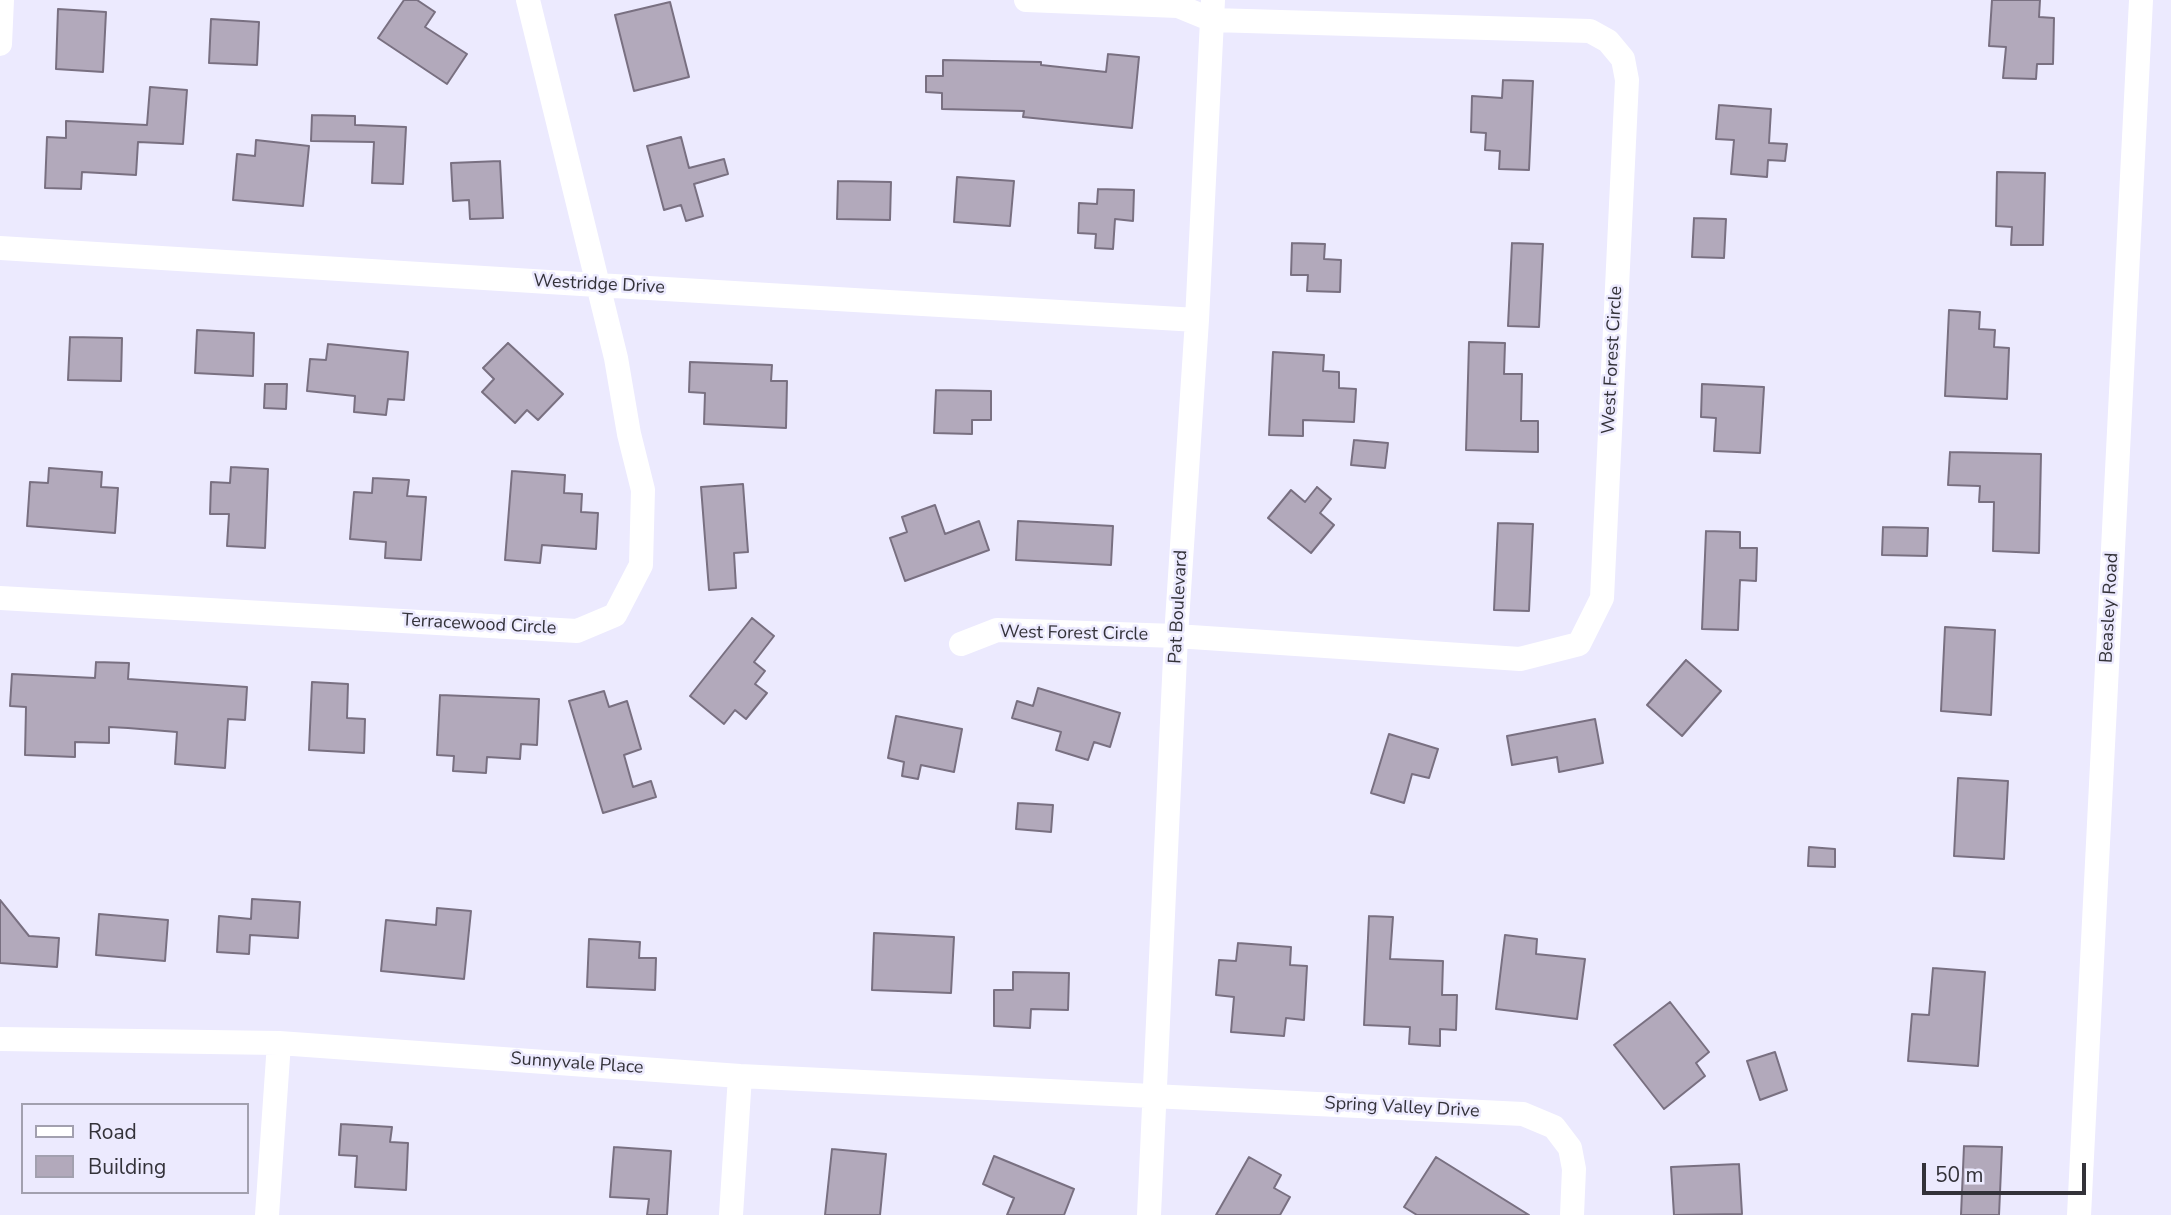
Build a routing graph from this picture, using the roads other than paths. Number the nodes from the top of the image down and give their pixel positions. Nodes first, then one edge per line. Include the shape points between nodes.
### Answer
1 (2, 0) edge
2 (528, 0) edge
3 (1026, 0) edge
4 (2141, 0) edge
5 (1212, 10) edge
6 (0, 44) edge
7 (0, 248) edge
8 (597, 285) junction
9 (1197, 320) junction
10 (0, 597) edge
11 (1177, 636) junction
12 (961, 644) dead end
13 (0, 1039) edge
14 (279, 1043) junction
15 (740, 1076) junction
16 (1154, 1096) junction
17 (267, 1215) edge
18 (732, 1215) edge
19 (1149, 1215) edge
20 (1572, 1215) edge
21 (2079, 1215) edge

1 - 6 street
2 - 8 street, Terracewood Circle
3 - 5 street, West Forest Circle
4 - 21 street, Beasley Road
5 - 9 street, Pat Boulevard
5 - 11 street, West Forest Circle via 1590,31 1608,41 1623,59 1627,80 1602,598 1579,644 1520,659
7 - 8 street, Westridge Drive
8 - 9 street, Westridge Drive
8 - 10 street, Terracewood Circle via 643,490 641,565 615,615 577,631
9 - 11 street, Pat Boulevard
11 - 12 street, West Forest Circle via 997,629
11 - 16 street, Pat Boulevard
13 - 14 street, Sunnyvale Place
14 - 15 street, Sunnyvale Place
14 - 17 street
15 - 16 street, Sunnyvale Place
15 - 18 street
16 - 19 street, Pat Boulevard
16 - 20 street, Spring Valley Drive via 1523,1114 1553,1127 1570,1148

